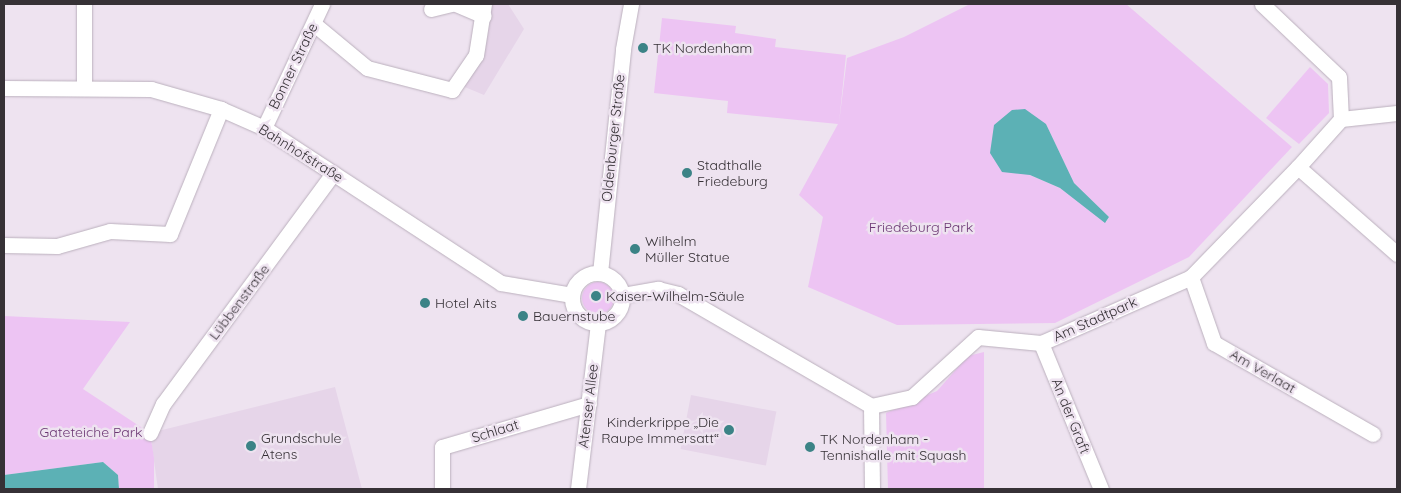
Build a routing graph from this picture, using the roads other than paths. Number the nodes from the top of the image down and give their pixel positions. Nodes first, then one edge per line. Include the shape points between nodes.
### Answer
1 (84, 4) edge
2 (322, 4) edge
3 (450, 4) edge
4 (456, 4) edge
5 (630, 4) edge
6 (1262, 4) edge
7 (431, 9) dead end
8 (484, 10) edge
9 (314, 24) junction
10 (4, 88) edge
11 (84, 88) junction
12 (221, 109) junction
13 (1397, 113) edge
14 (1341, 119) junction
15 (264, 128) junction
16 (1298, 167) junction
17 (333, 173) junction
18 (4, 245) edge
19 (1397, 254) edge
20 (600, 273) junction
21 (1191, 276) junction
22 (572, 295) junction
23 (623, 295) junction
24 (598, 323) junction
25 (1041, 343) junction
26 (589, 404) junction
27 (871, 406) junction
28 (150, 433) dead end
29 (1373, 434) dead end
30 (442, 489) edge
31 (578, 489) edge
32 (872, 489) edge
33 (1101, 489) edge

1 - 11 street
2 - 9 street, Bonner Straße
3 - 7 street
4 - 8 street
5 - 20 street, Oldenburger Straße
6 - 14 street via 1339,77
8 - 9 street via 476,55 452,90 367,68
9 - 15 street, Bonner Straße
10 - 11 street, Bahnhofstraße
11 - 12 street, Bahnhofstraße via 151,89
12 - 15 street, Bahnhofstraße
12 - 18 street via 170,234 110,231 57,246
13 - 14 street
14 - 16 street, Am Stadtpark
15 - 17 street, Bahnhofstraße
16 - 19 street
16 - 21 street, Am Stadtpark
17 - 22 street, Bahnhofstraße via 501,283
17 - 28 street, Lübbenstraße via 162,404
20 - 22 street via 582,278
20 - 23 street via 615,280
21 - 25 street, Am Stadtpark
21 - 29 street, Am Verlaat via 1214,343
22 - 24 street via 580,317
23 - 24 street via 622,306 616,316
23 - 27 street via 658,289 678,294
24 - 26 street, Atenser Allee
25 - 27 street, Am Stadtpark via 978,337 912,397
25 - 33 street, An der Graft
26 - 30 street, Schlaat via 442,447
26 - 31 street, Atenser Allee
27 - 32 street

